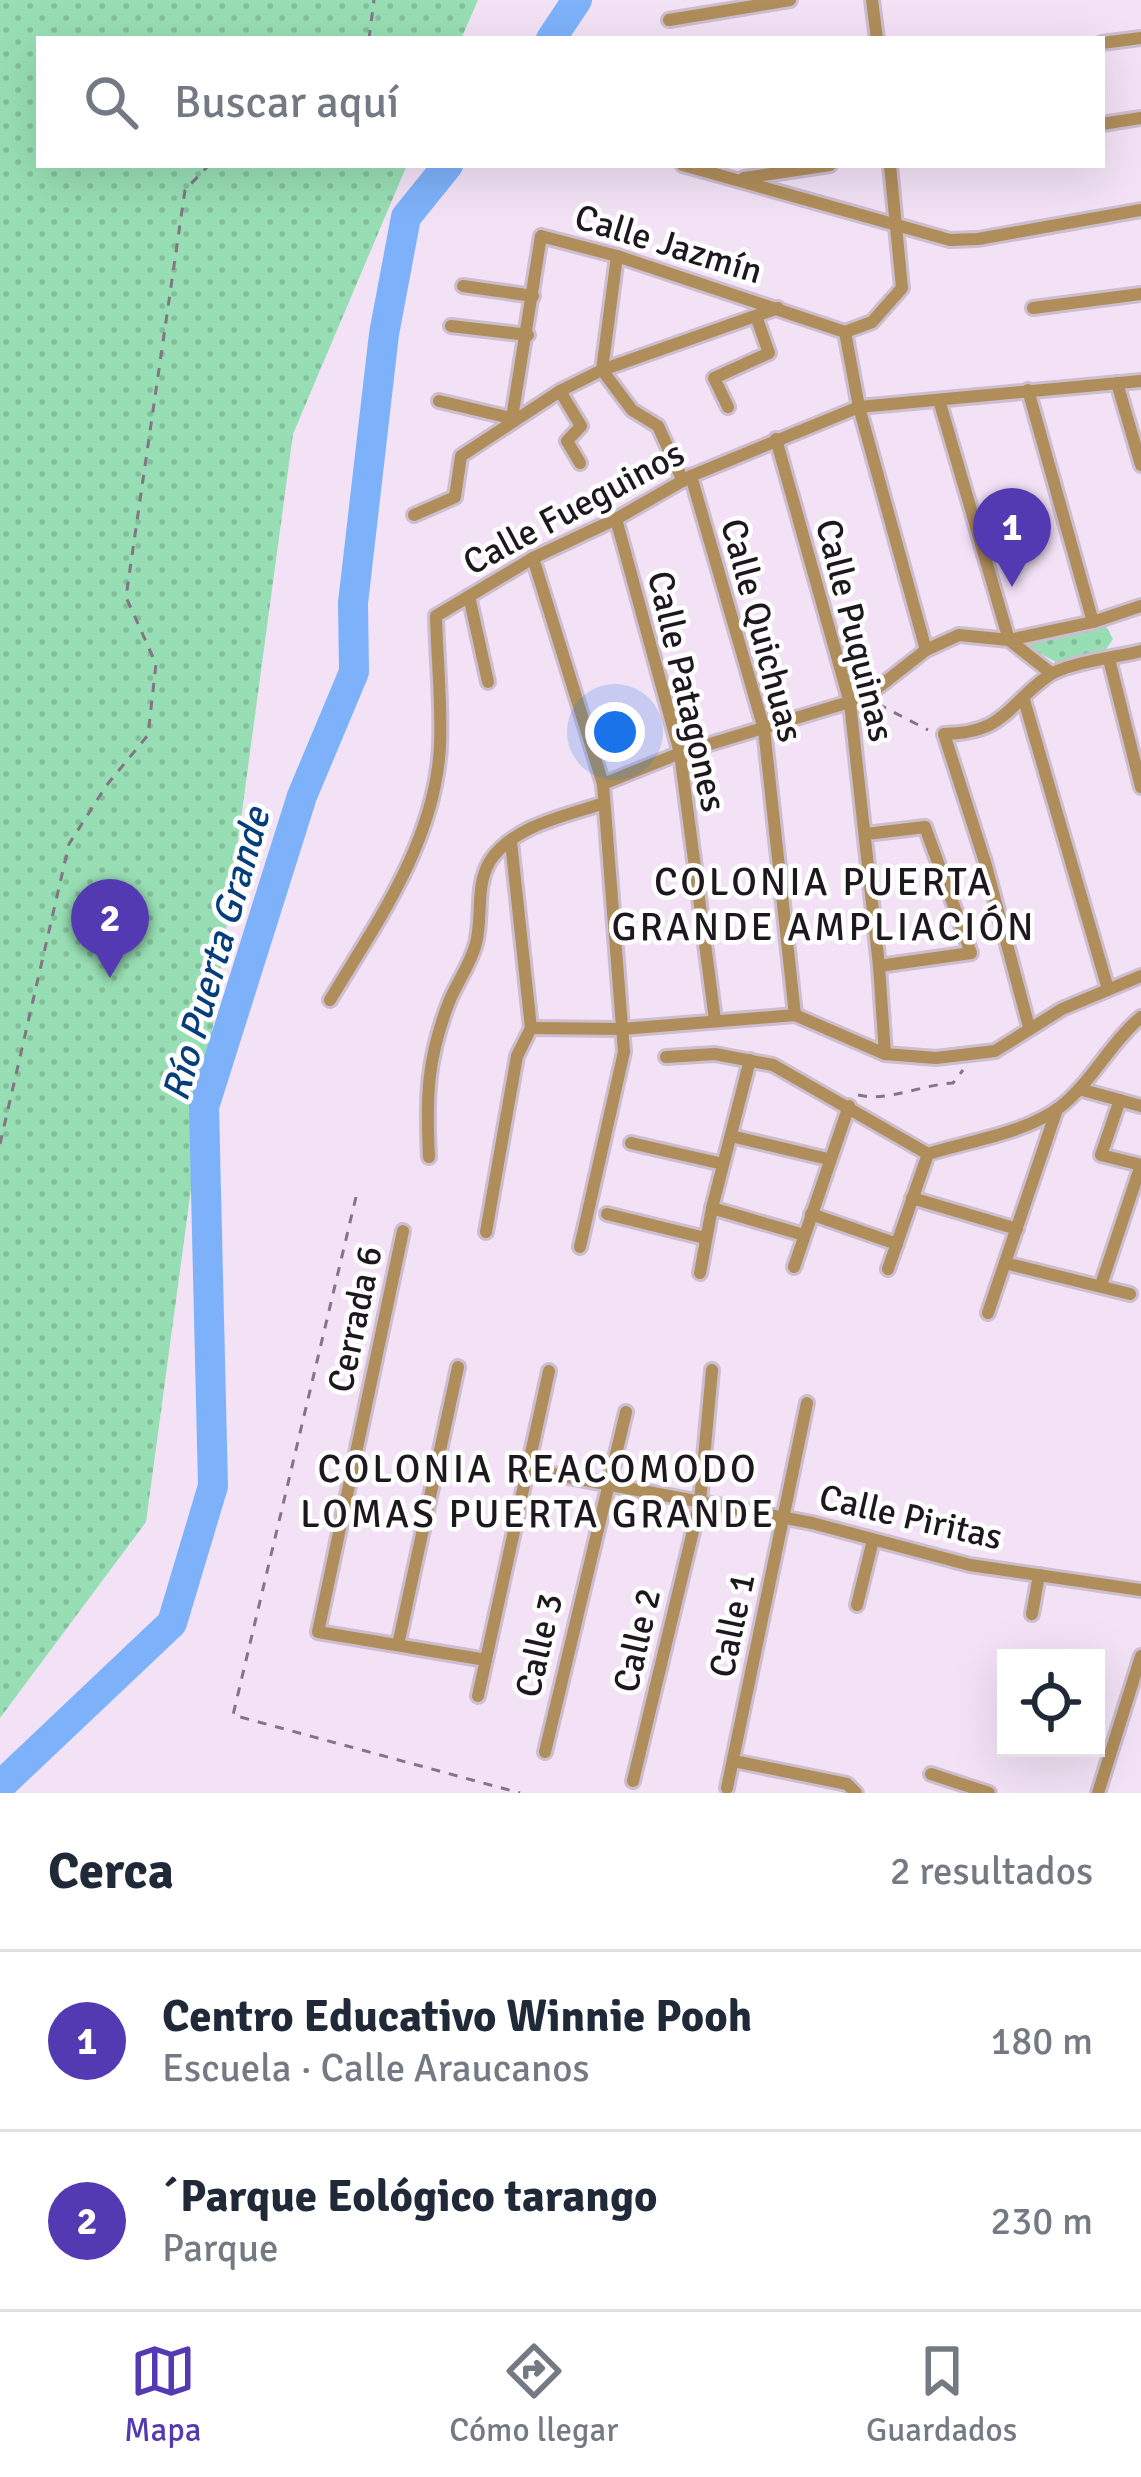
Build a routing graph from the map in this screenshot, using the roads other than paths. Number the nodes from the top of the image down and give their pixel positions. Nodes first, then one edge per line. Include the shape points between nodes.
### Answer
1 (790, 0) edge
2 (872, 0) edge
3 (669, 20) dead end
4 (878, 36) edge
5 (1141, 38) edge
6 (1105, 43) edge
7 (1141, 118) edge
8 (1105, 124) edge
9 (694, 168) edge
10 (810, 168) edge
11 (890, 168) edge
12 (736, 179) junction
13 (1141, 210) edge
14 (896, 222) junction
15 (617, 256) junction
16 (463, 286) dead end
17 (1141, 294) edge
18 (533, 296) junction
19 (779, 308) junction
20 (1033, 308) dead end
21 (756, 316) junction
22 (451, 326) dead end
23 (844, 332) junction
24 (528, 335) junction
25 (602, 370) junction
26 (1141, 381) edge
27 (1117, 383) junction
28 (1028, 390) junction
29 (560, 391) junction
30 (439, 400) dead end
31 (939, 400) junction
32 (728, 407) dead end
33 (859, 407) junction
34 (514, 418) junction
35 (776, 439) junction
36 (580, 463) dead end
37 (1141, 465) edge
38 (687, 478) junction
39 (414, 515) dead end
40 (616, 519) junction
41 (533, 558) junction
42 (469, 596) junction
43 (1141, 607) edge
44 (1094, 622) junction
45 (1009, 640) junction
46 (926, 650) junction
47 (1141, 651) edge
48 (1109, 659) junction
49 (1051, 673) junction
50 (488, 682) dead end
51 (1024, 700) junction
52 (850, 703) junction
53 (764, 729) junction
54 (680, 753) junction
55 (603, 784) junction
56 (1141, 788) edge
57 (604, 803) junction
58 (866, 834) junction
59 (511, 842) junction
60 (879, 966) junction
61 (1141, 976) edge
62 (1108, 988) junction
63 (329, 1000) dead end
64 (795, 1016) junction
65 (1141, 1017) edge
66 (715, 1020) junction
67 (1029, 1027) junction
68 (531, 1028) junction
69 (622, 1029) junction
70 (885, 1054) junction
71 (666, 1057) dead end
72 (750, 1060) junction
73 (1078, 1089) junction
74 (1120, 1100) junction
75 (1141, 1106) edge
76 (852, 1108) junction
77 (1057, 1109) junction
78 (731, 1136) junction
79 (631, 1143) dead end
80 (928, 1154) junction
81 (429, 1157) dead end
82 (828, 1160) junction
83 (723, 1164) junction
84 (1141, 1165) edge
85 (912, 1198) junction
86 (712, 1208) junction
87 (608, 1214) dead end
88 (811, 1214) junction
89 (1017, 1229) junction
90 (403, 1231) dead end
91 (486, 1232) dead end
92 (804, 1235) junction
93 (705, 1238) junction
94 (896, 1244) junction
95 (580, 1247) dead end
96 (1005, 1263) junction
97 (794, 1268) dead end
98 (888, 1269) dead end
99 (700, 1274) dead end
100 (1101, 1285) junction
101 (1130, 1294) dead end
102 (988, 1313) dead end
103 (458, 1367) dead end
104 (549, 1370) dead end
105 (712, 1370) dead end
106 (807, 1403) dead end
107 (626, 1412) dead end
108 (526, 1469) junction
109 (606, 1484) junction
110 (700, 1502) junction
111 (784, 1517) junction
112 (873, 1540) junction
113 (1039, 1575) junction
114 (1141, 1590) edge
115 (857, 1605) dead end
116 (1032, 1614) dead end
117 (398, 1645) junction
118 (1141, 1656) edge
119 (486, 1660) junction
120 (478, 1696) dead end
121 (545, 1752) dead end
122 (734, 1761) junction
123 (931, 1774) dead end
124 (633, 1781) dead end
125 (727, 1789) dead end
126 (856, 1793) edge
127 (988, 1793) edge
128 (1098, 1793) edge

1 - 3 street
2 - 4 street
5 - 6 street
7 - 8 street
9 - 12 street
10 - 12 street
11 - 14 street
12 - 14 street
13 - 14 street via 978,239 950,240
14 - 23 street via 902,288 872,322
15 - 18 street, Calle Jazmín via 541,236
15 - 19 street, Calle Jazmín
15 - 25 street
16 - 18 street
17 - 20 street
18 - 24 street
19 - 21 street
19 - 23 street, Calle Jazmín
21 - 25 street
21 - 32 street via 769,353 714,378
22 - 24 street
23 - 33 street
24 - 34 street
25 - 29 street
25 - 38 street, Calle Quichuas via 632,410 658,426
26 - 27 street, Calle Fueguinos
27 - 28 street, Calle Fueguinos
27 - 37 street
28 - 31 street, Calle Fueguinos
28 - 44 street
29 - 34 street
29 - 36 street via 581,426 567,442
30 - 34 street
31 - 33 street, Calle Fueguinos
31 - 45 street
33 - 35 street, Calle Fueguinos
33 - 46 street
34 - 39 street via 461,456 455,497
35 - 38 street, Calle Fueguinos
35 - 52 street, Calle Puquinas
38 - 40 street, Calle Fueguinos
38 - 53 street, Calle Quichuas
40 - 41 street, Calle Fueguinos
40 - 54 street, Calle Patagones
41 - 42 street, Calle Fueguinos
41 - 55 street
42 - 50 street
42 - 63 street, Calle Fueguinos via 436,616 440,749 425,821 401,883
43 - 44 street
44 - 45 street
45 - 46 street via 959,635
45 - 49 street
46 - 52 street
47 - 48 street
48 - 49 street
48 - 56 street
49 - 51 street
51 - 62 street
51 - 67 street via 980,730 944,734
52 - 53 street
52 - 58 street, Calle Puquinas
53 - 54 street
53 - 64 street, Calle Quichuas
54 - 55 street
54 - 66 street, Calle Patagones
55 - 57 street
57 - 59 street via 528,828
57 - 69 street
58 - 60 street, Calle Puquinas
58 - 60 street via 925,827 971,953
59 - 68 street
59 - 81 street via 481,884 473,956 432,1051
60 - 70 street, Calle Puquinas
61 - 62 street
62 - 67 street
64 - 66 street
64 - 70 street
65 - 73 street
66 - 69 street
67 - 70 street via 1013,1042 976,1054
68 - 69 street
68 - 91 street via 518,1056
69 - 95 street via 610,1126
71 - 72 street
72 - 76 street
72 - 78 street
73 - 74 street
73 - 77 street
74 - 75 street
74 - 84 street via 1101,1155
76 - 80 street
76 - 82 street
77 - 80 street
77 - 89 street
78 - 82 street
78 - 83 street
79 - 83 street
80 - 85 street
82 - 88 street
83 - 86 street
84 - 100 street
85 - 89 street
85 - 94 street
86 - 92 street
86 - 93 street
87 - 93 street
88 - 92 street
88 - 94 street
89 - 96 street
90 - 117 street, Cerrada 6 via 318,1632
92 - 97 street
93 - 99 street
94 - 98 street
96 - 100 street
96 - 102 street
100 - 101 street
103 - 117 street
104 - 108 street
105 - 110 street, Calle 2
106 - 111 street, Calle 1
107 - 109 street, Calle 3
108 - 109 street, Calle Piritas
108 - 119 street
109 - 110 street, Calle Piritas
109 - 121 street, Calle 3
110 - 111 street, Calle Piritas
110 - 124 street, Calle 2
111 - 112 street, Calle Piritas
111 - 122 street, Calle 1
112 - 113 street, Calle Piritas
112 - 115 street
113 - 114 street, Calle Piritas
113 - 116 street
117 - 119 street
118 - 128 street
119 - 120 street
122 - 125 street, Calle 1
122 - 126 street via 847,1784
123 - 127 street

